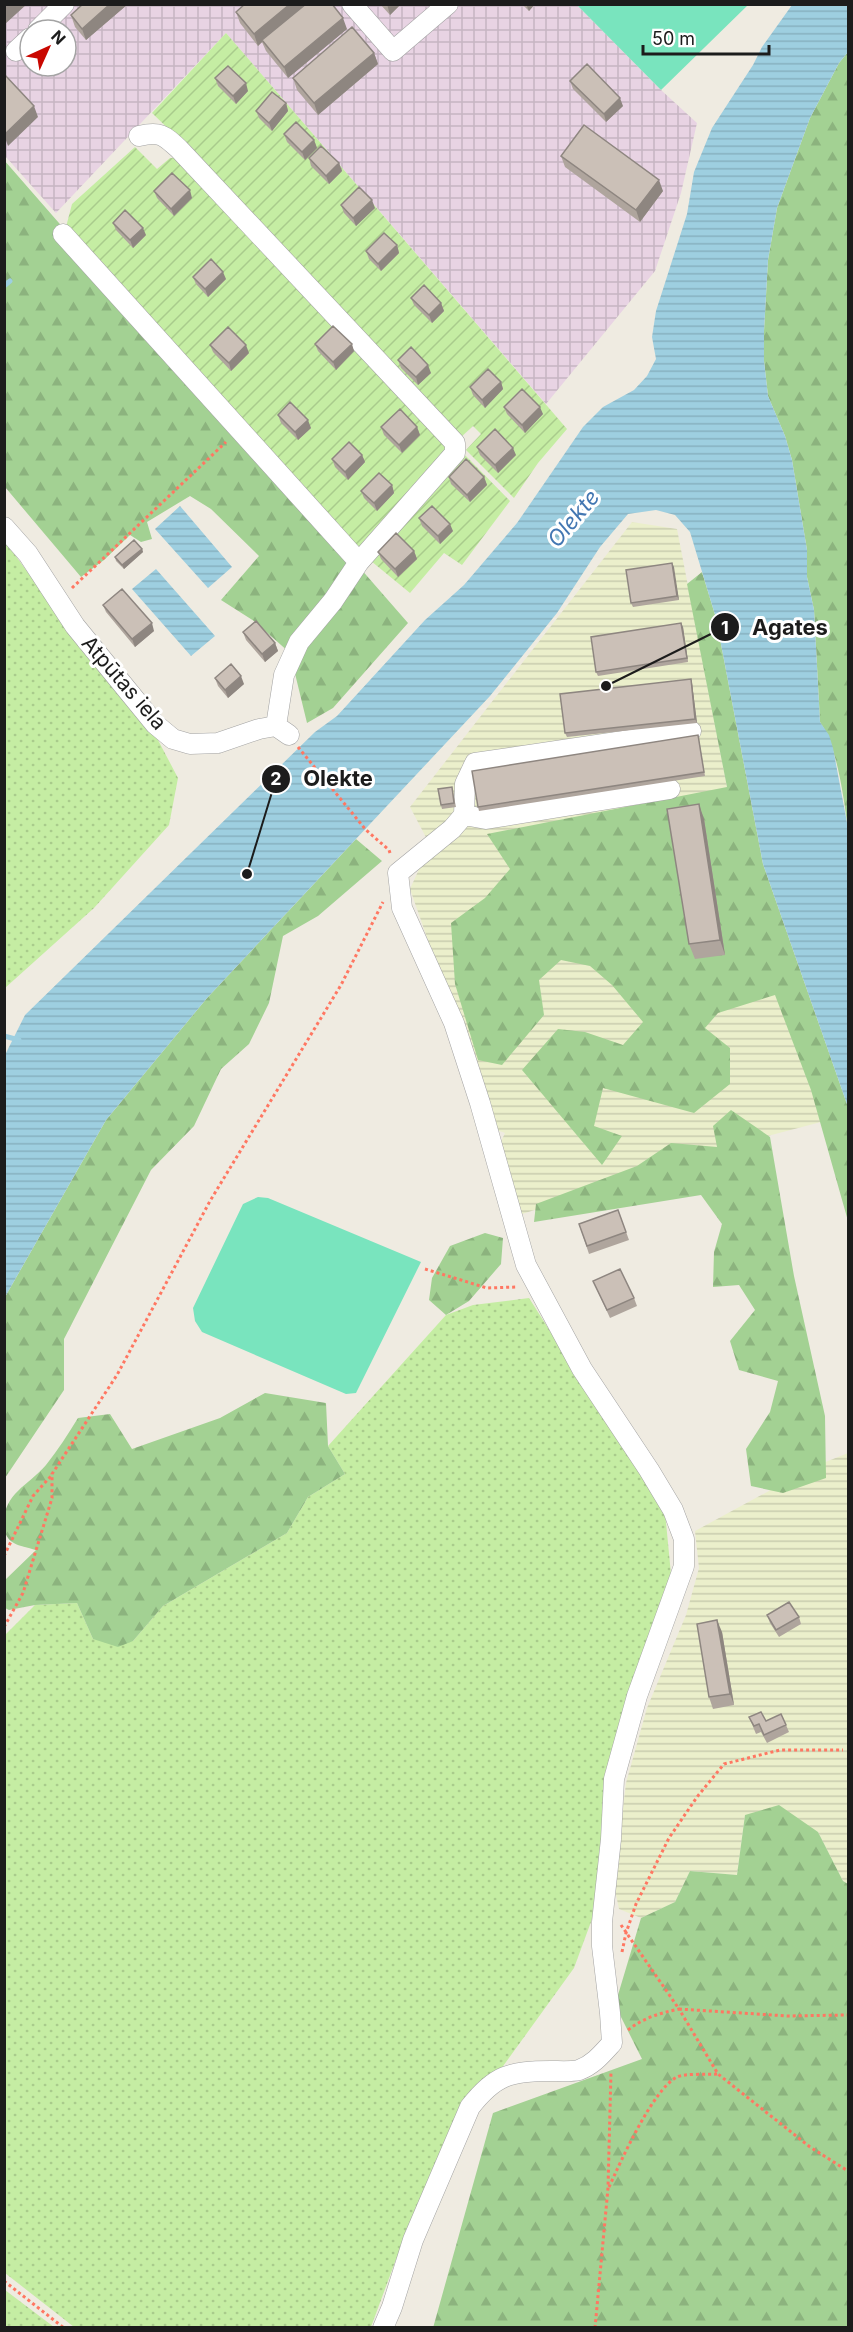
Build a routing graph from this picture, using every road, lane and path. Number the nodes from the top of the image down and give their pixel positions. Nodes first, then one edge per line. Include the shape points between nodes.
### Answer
1 (64, 4) edge
2 (352, 4) edge
3 (448, 4) edge
4 (50, 18) edge
5 (139, 136) dead end
6 (63, 234) dead end
7 (240, 428) junction
8 (4, 527) edge
9 (359, 562) junction
10 (57, 601) junction
11 (691, 731) dead end
12 (288, 736) junction
13 (670, 789) dead end
14 (464, 815) junction
15 (389, 850) dead end
16 (398, 873) junction
17 (425, 1269) dead end
18 (537, 1286) junction
19 (52, 1474) junction
20 (4, 1556) edge
21 (4, 1627) edge
22 (843, 1750) dead end
23 (617, 1918) dead end
24 (626, 1934) junction
25 (621, 1956) dead end
26 (679, 2009) junction
27 (849, 2015) edge
28 (612, 2043) junction
29 (718, 2074) junction
30 (849, 2171) edge
31 (608, 2188) junction
32 (4, 2281) edge
33 (64, 2328) edge
34 (383, 2328) edge
35 (595, 2328) edge

1 - 4 street
2 - 3 street via 393,51
5 - 9 street via 164,135 179,149 455,443 455,453
6 - 7 street
7 - 9 street
7 - 10 path
8 - 10 street, Atpūtas iela via 28,554
9 - 12 street via 299,642 284,675
10 - 12 street, Atpūtas iela via 155,724 173,739 190,744 218,743 259,729
11 - 14 street via 475,763 465,784
12 - 15 path via 366,830
13 - 14 street via 486,819
14 - 16 street
16 - 18 street via 402,908 454,1023 522,1255
16 - 19 path via 341,985 210,1201 117,1375
17 - 18 path via 487,1288
18 - 28 street via 582,1369 672,1510 684,1539 684,1566 637,1696 614,1779 602,1922
19 - 20 path via 33,1496
19 - 21 path via 52,1498 26,1582
22 - 24 path via 780,1750 724,1764 669,1838 636,1904
23 - 24 path
24 - 25 path
24 - 26 path
26 - 27 path
26 - 28 path via 636,2024
26 - 29 path
28 - 31 path
28 - 34 street via 597,2060 578,2070 524,2071 500,2078 483,2091 470,2108 413,2240
29 - 30 path via 810,2147
29 - 31 path via 679,2076 665,2085
31 - 35 path
32 - 33 path

